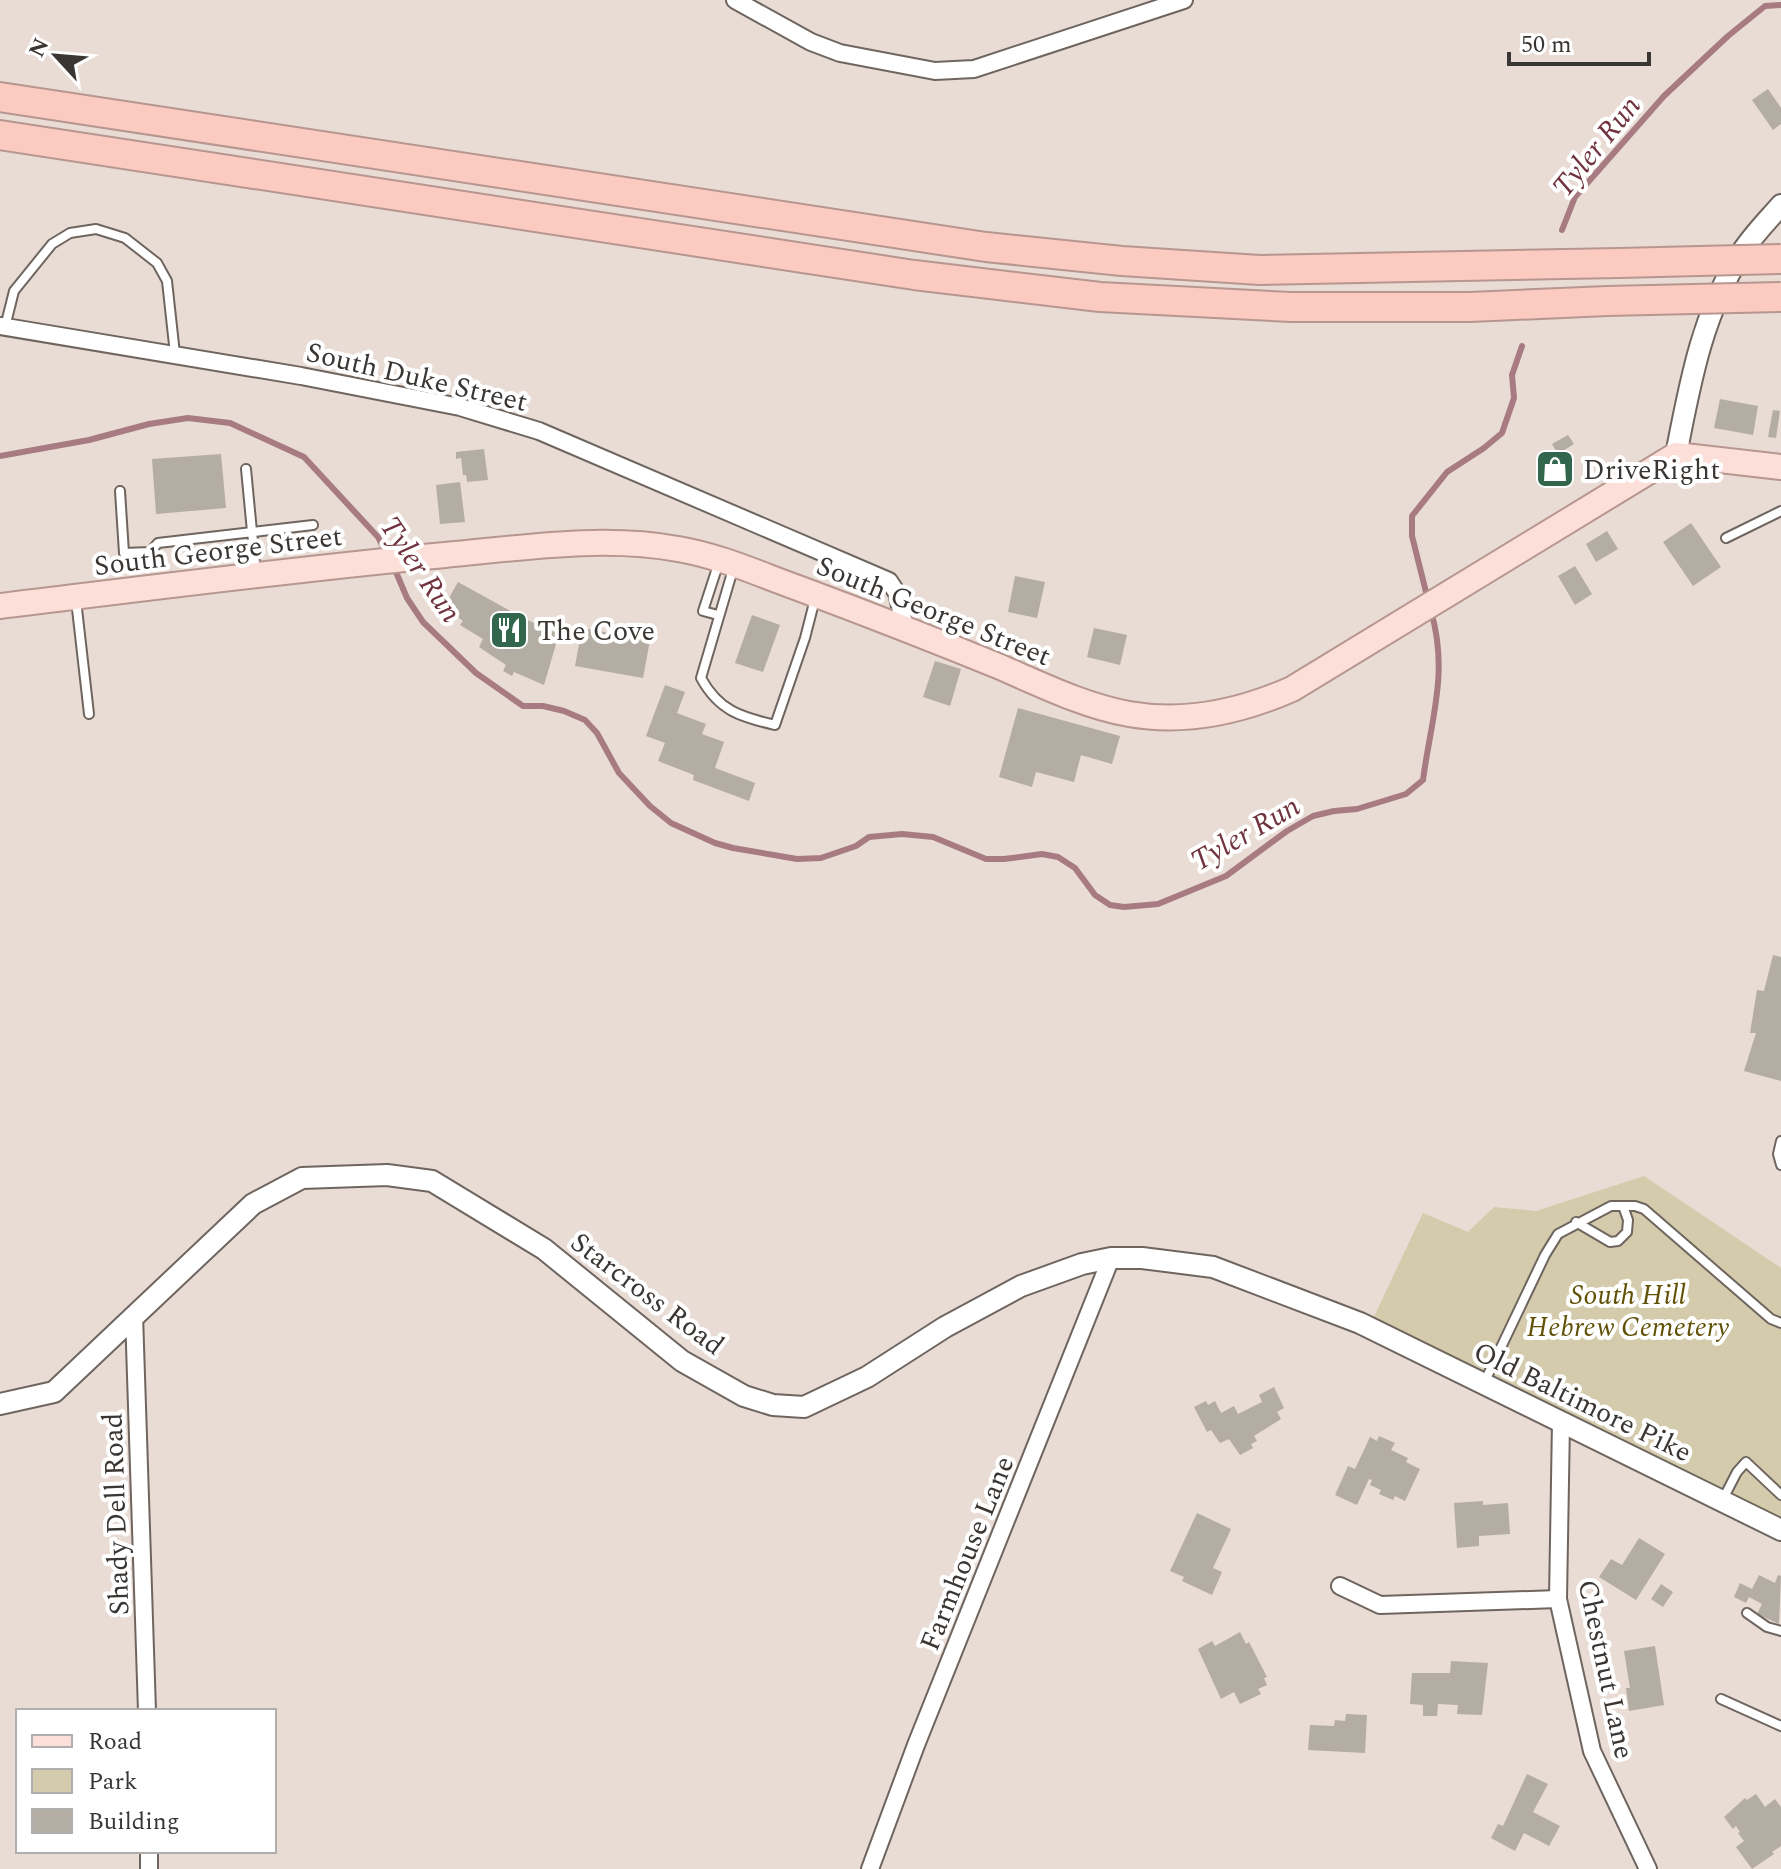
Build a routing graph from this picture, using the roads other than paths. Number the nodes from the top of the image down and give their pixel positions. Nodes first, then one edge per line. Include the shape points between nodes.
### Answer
1 (735, 0) edge
2 (1184, 0) edge
3 (1144, 7) edge
4 (0, 97) edge
5 (0, 135) edge
6 (1781, 205) edge
7 (1781, 259) edge
8 (1781, 297) edge
9 (3, 326) edge
10 (175, 355) junction
11 (1676, 455) junction
12 (1781, 467) edge
13 (246, 469) dead end
14 (120, 491) dead end
15 (1781, 511) edge
16 (313, 525) dead end
17 (252, 532) junction
18 (1726, 538) dead end
19 (727, 562) junction
20 (256, 574) junction
21 (816, 595) junction
22 (75, 597) junction
23 (0, 606) edge
24 (718, 615) junction
25 (905, 628) junction
26 (89, 714) dead end
27 (1781, 1141) edge
28 (1781, 1165) edge
29 (1623, 1206) junction
30 (1576, 1222) junction
31 (1111, 1258) junction
32 (134, 1315) junction
33 (1360, 1323) joint
34 (1781, 1323) edge
35 (1483, 1383) junction
36 (0, 1404) edge
37 (1561, 1422) junction
38 (1781, 1495) edge
39 (1722, 1501) junction
40 (1781, 1530) edge
41 (1340, 1586) dead end
42 (1558, 1599) junction
43 (1747, 1613) dead end
44 (1781, 1631) edge
45 (1721, 1699) dead end
46 (147, 1709) edge
47 (1781, 1726) edge
48 (870, 1869) edge
49 (1648, 1869) edge

1 - 3 street via 840,53 935,71 974,69
2 - 3 street
4 - 7 highway, bridge via 790,219 1062,255 1260,270
5 - 8 highway, bridge via 914,275 1100,297 1291,307
6 - 11 street via 1743,250 1713,306
9 - 10 street, South Duke Street
9 - 10 lane via 14,291 52,244 70,233 96,229 125,238 157,263 167,281
10 - 25 street, South Duke Street via 460,407 539,431 889,581
11 - 12 main road
11 - 25 main road, South George Street via 1292,689 1256,705 1179,717 1131,714 1089,704
13 - 17 lane
14 - 17 lane via 124,553 150,552 158,543
15 - 18 lane
16 - 17 lane
17 - 20 lane
19 - 20 main road, South George Street via 677,548 589,543
19 - 21 main road, South George Street
19 - 24 lane
19 - 24 lane via 703,611
20 - 22 main road, South George Street
21 - 24 lane via 775,725 742,717 712,698 701,678
21 - 25 main road, South George Street
22 - 23 main road, South George Street
22 - 26 lane
27 - 28 lane
29 - 30 lane
29 - 30 lane via 1627,1232 1618,1241 1610,1242
29 - 34 lane via 1644,1209
30 - 35 lane via 1558,1234 1545,1255
31 - 32 street, Starcross Road via 1021,1286 867,1377 804,1407 744,1396 682,1361 544,1249 432,1181 387,1175 302,1178 253,1204
31 - 33 street, Starcross Road via 1213,1267
31 - 48 street, Farmhouse Lane
32 - 36 street, Starcross Road via 54,1392
32 - 46 street, Shady Dell Road
33 - 35 street, Old Baltimore Pike
35 - 37 street, Old Baltimore Pike
37 - 39 street, Old Baltimore Pike
37 - 42 street, Chestnut Lane
38 - 39 lane via 1746,1462
39 - 40 street, Old Baltimore Pike
41 - 42 street via 1380,1605
42 - 49 street, Chestnut Lane via 1592,1751
43 - 44 lane
45 - 47 lane

